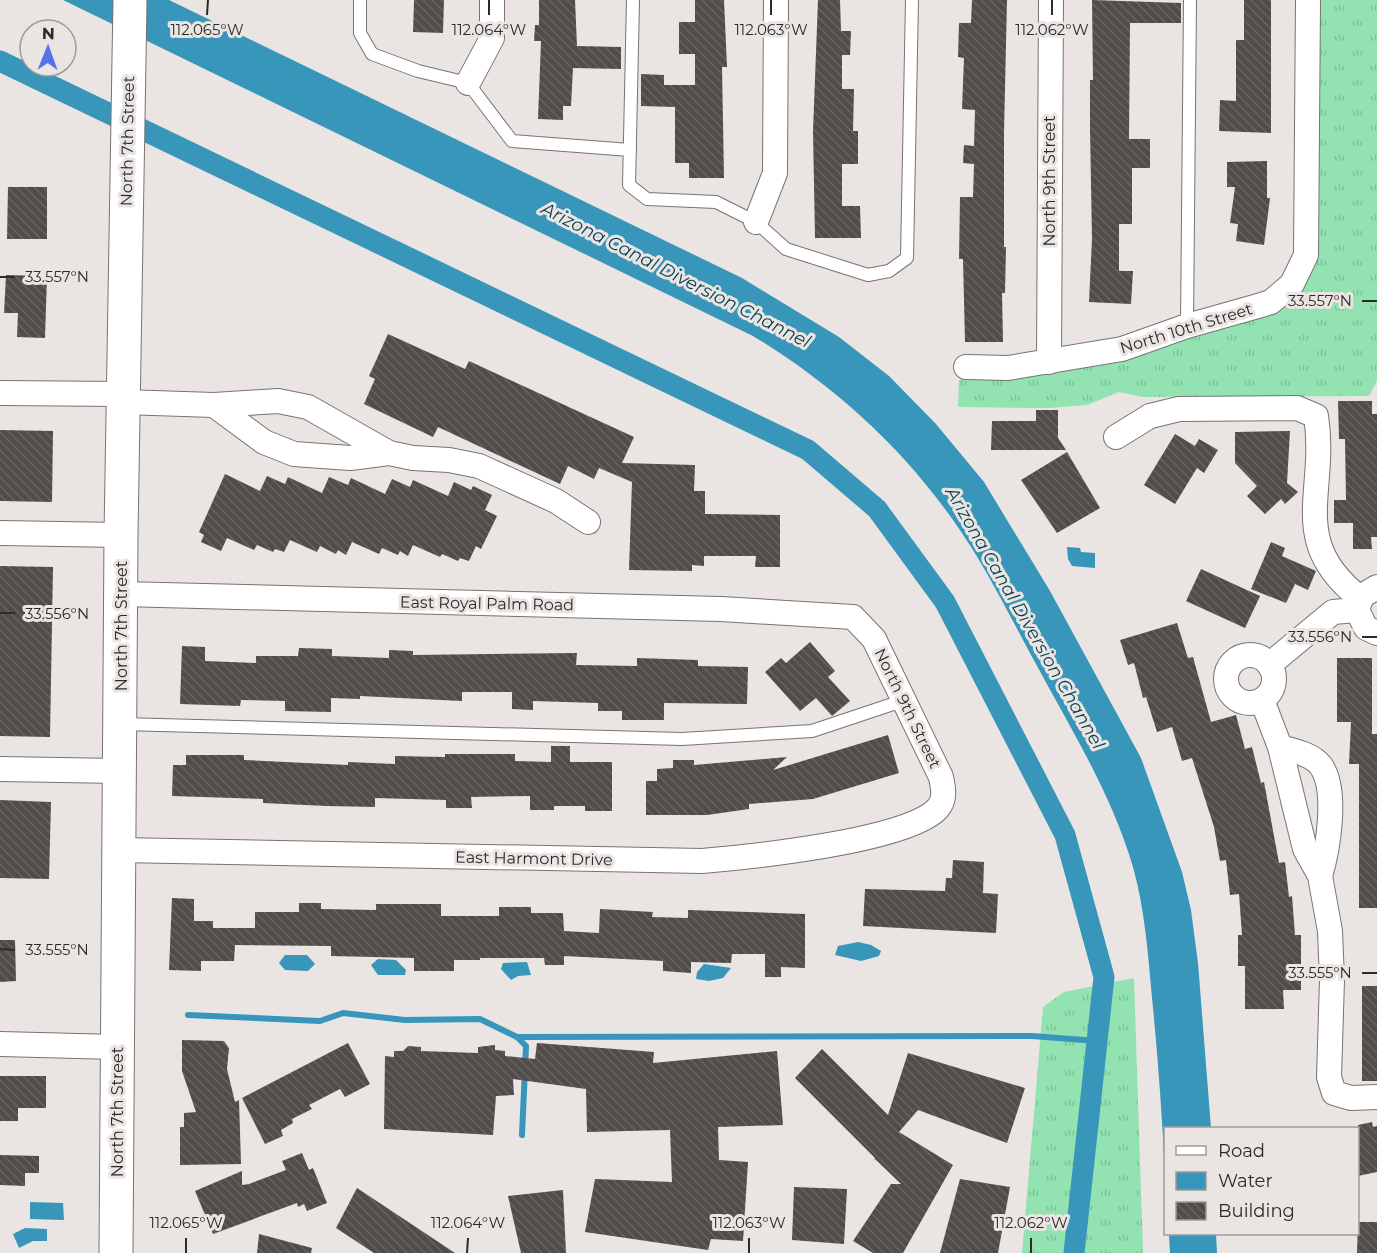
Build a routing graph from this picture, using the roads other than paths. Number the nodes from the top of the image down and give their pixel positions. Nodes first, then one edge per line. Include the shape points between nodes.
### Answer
1 (130, 0) edge
2 (360, 0) edge
3 (492, 0) edge
4 (633, 0) edge
5 (776, 0) edge
6 (912, 0) edge
7 (1051, 0) edge
8 (1190, 0) edge
9 (1308, 0) edge
10 (468, 83) junction
11 (630, 150) junction
12 (756, 222) junction
13 (1187, 326) junction
14 (1049, 362) junction
15 (966, 367) dead end
16 (0, 393) edge
17 (123, 398) junction
18 (214, 405) junction
19 (1116, 436) dead end
20 (389, 453) junction
21 (588, 522) dead end
22 (0, 532) edge
23 (121, 535) junction
24 (1369, 593) edge
25 (121, 594) junction
26 (853, 617) joint
27 (1377, 633) edge
28 (1269, 665) junction
29 (1262, 700) junction
30 (902, 701) junction
31 (120, 723) junction
32 (1280, 747) junction
33 (0, 769) edge
34 (120, 771) junction
35 (940, 807) joint
36 (119, 850) junction
37 (1320, 876) junction
38 (0, 1044) edge
39 (117, 1047) junction
40 (1377, 1097) edge
41 (116, 1253) edge

1 - 17 main road, North 7th Street
2 - 10 lane via 360,33 372,54
3 - 10 street via 492,38
4 - 11 lane
5 - 12 street via 775,173
6 - 12 lane via 907,258 889,271 868,275 786,249
7 - 14 street, North 9th Street
8 - 13 lane
9 - 13 street, North 10th Street via 1306,255 1292,284 1271,302
10 - 11 lane via 512,141
11 - 12 lane via 628,185 647,199 716,202
13 - 14 street, North 10th Street via 1122,348
14 - 15 street, North 10th Street via 1008,368
16 - 17 street
17 - 18 street
17 - 23 main road, North 7th Street
18 - 20 street via 278,401 308,407
18 - 20 street via 264,442 294,454 350,458
19 - 24 street via 1150,416 1179,409 1297,408 1316,416 1319,438 1313,528 1318,547 1334,574
20 - 21 street via 479,466 556,501
22 - 23 street
23 - 25 main road, North 7th Street
24 - 27 street via 1366,628
24 - 28 street via 1333,612
25 - 26 street, East Royal Palm Road via 721,609
25 - 31 main road, North 7th Street
26 - 30 street, North 9th Street via 874,639
28 - 29 street via 1273,684
28 - 29 street via 1250,656 1236,660 1228,671 1227,685 1235,697 1248,703
29 - 32 street
30 - 31 lane via 812,731 682,739
30 - 35 street, North 9th Street via 941,777 944,794
31 - 34 main road, North 7th Street
32 - 37 street via 1305,849
32 - 37 street via 1311,757 1321,766 1327,780 1328,850
33 - 34 street
34 - 36 main road, North 7th Street
35 - 36 street, East Harmont Drive via 917,822 872,835 770,855 702,861
36 - 39 main road, North 7th Street
37 - 40 street via 1330,931 1329,1077 1334,1093 1351,1098
38 - 39 street
39 - 41 main road, North 7th Street

